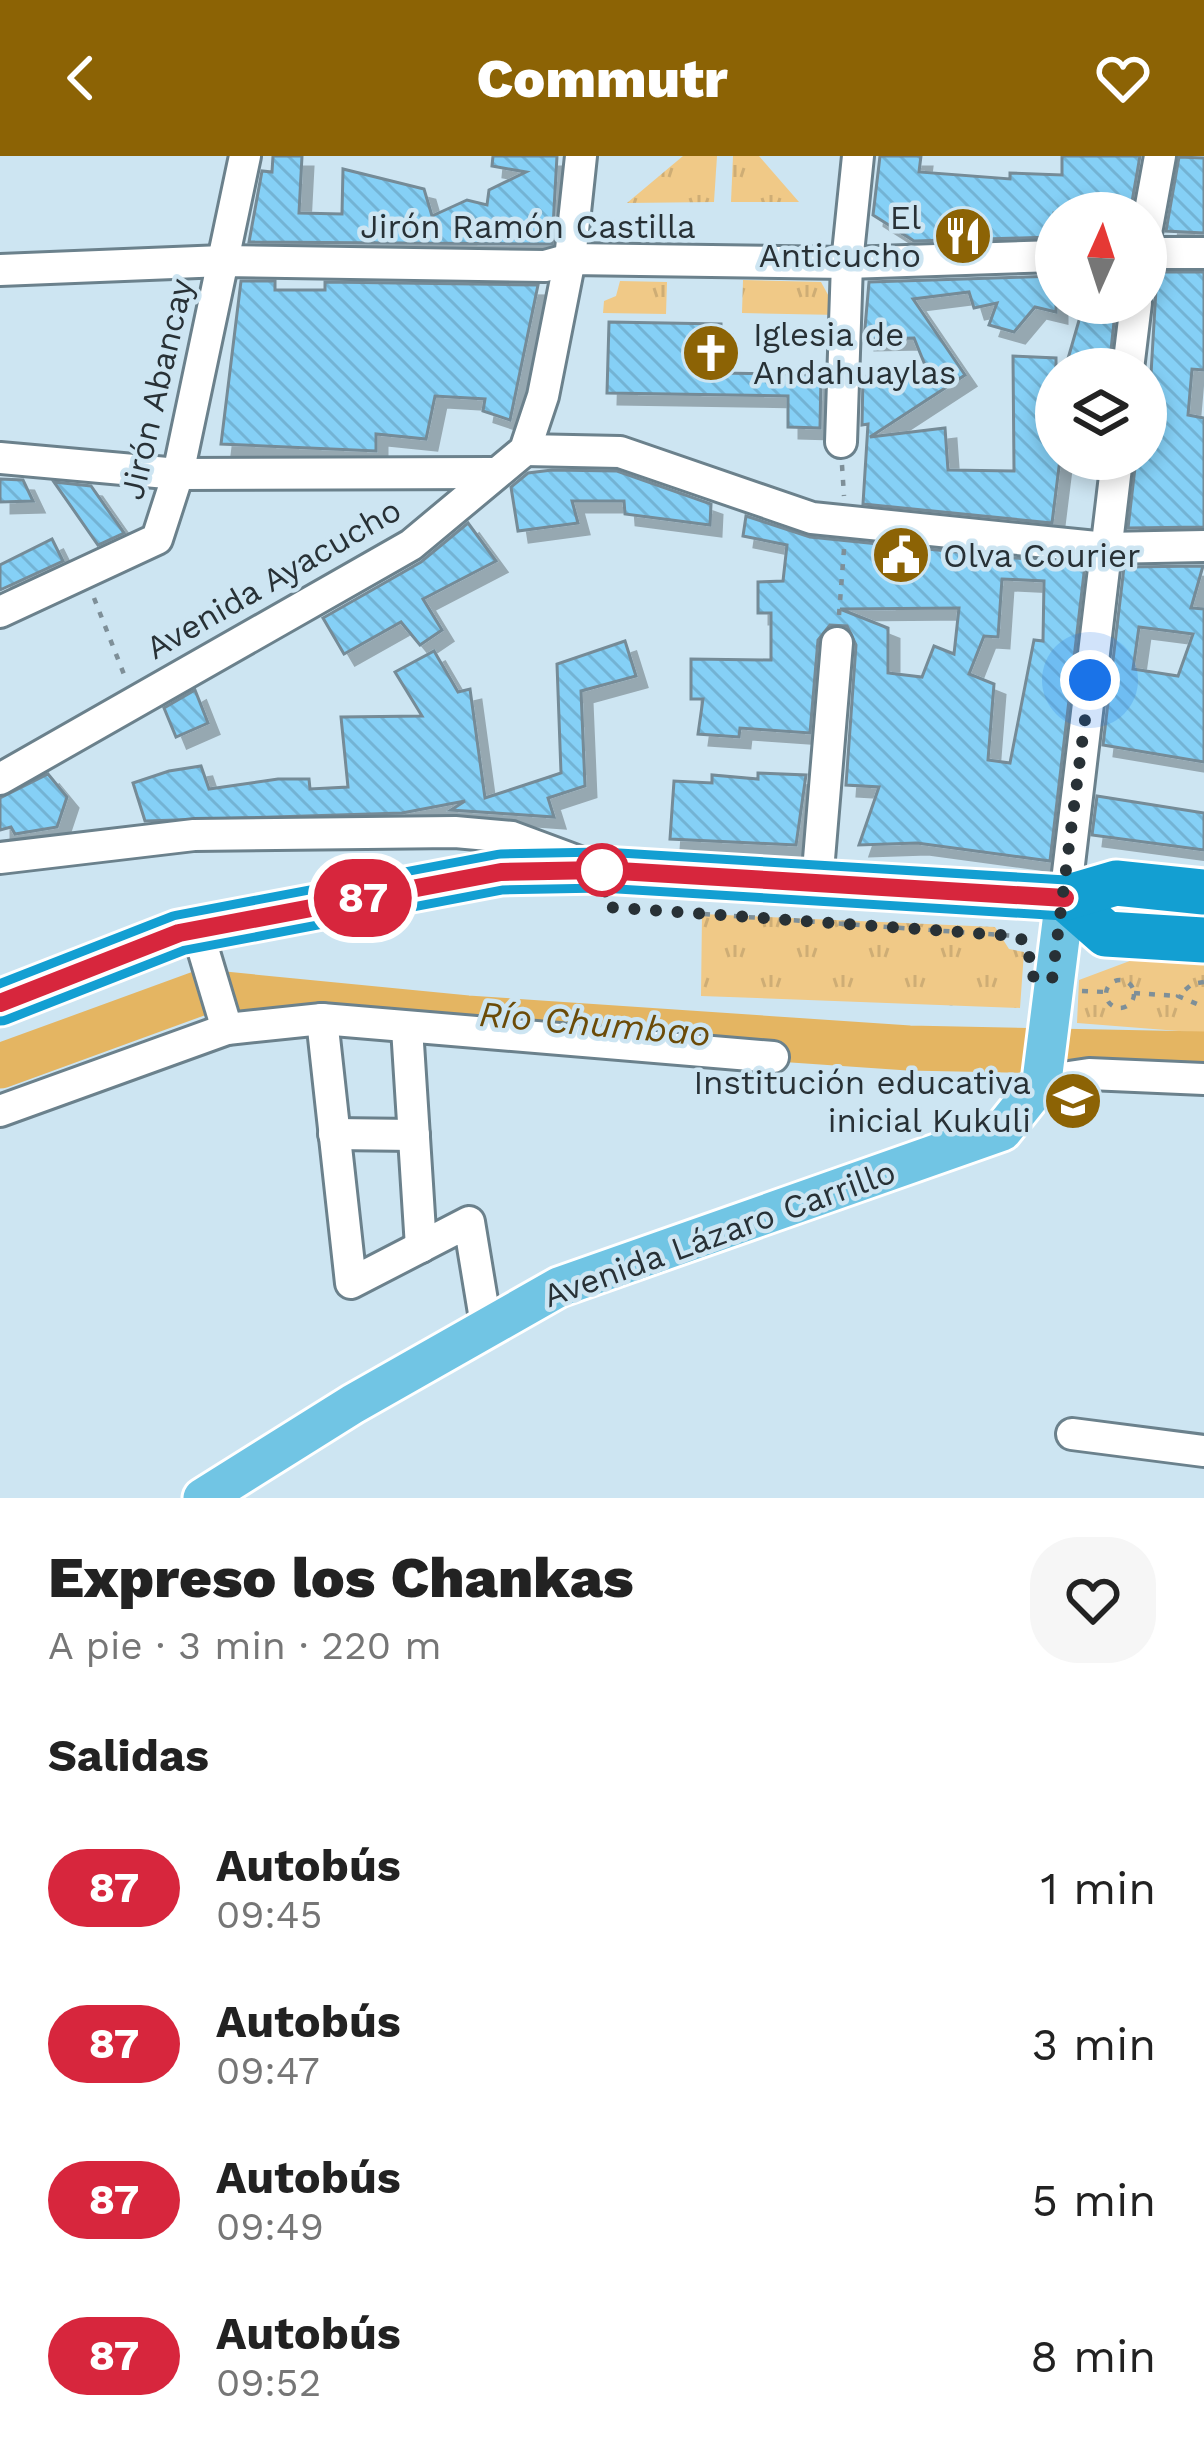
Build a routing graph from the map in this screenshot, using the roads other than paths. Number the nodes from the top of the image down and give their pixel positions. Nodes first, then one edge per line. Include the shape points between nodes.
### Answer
1 (245, 156) edge
2 (580, 156) edge
3 (858, 156) edge
4 (1160, 156) edge
5 (1153, 192) edge
6 (1167, 253) edge
7 (1204, 253) edge
8 (1035, 257) edge
9 (570, 259) junction
10 (223, 261) junction
11 (847, 263) junction
12 (0, 270) edge
13 (841, 442) dead end
14 (525, 451) junction
15 (0, 458) edge
16 (493, 473) junction
17 (178, 474) junction
18 (1114, 480) edge
19 (1204, 546) edge
20 (1106, 548) junction
21 (0, 612) edge
22 (837, 644) dead end
23 (0, 778) edge
24 (0, 858) edge
25 (602, 870) junction
26 (817, 883) junction
27 (1204, 892) edge
28 (1065, 898) junction
29 (1204, 940) edge
30 (201, 944) junction
31 (0, 1003) edge
32 (322, 1019) junction
33 (225, 1021) junction
34 (407, 1028) junction
35 (773, 1057) dead end
36 (1043, 1076) junction
37 (1204, 1079) edge
38 (0, 1111) edge
39 (334, 1134) junction
40 (414, 1135) junction
41 (421, 1247) junction
42 (486, 1324) junction
43 (1072, 1433) dead end
44 (1204, 1450) edge
45 (203, 1498) edge

1 - 10 street, Jirón Abancay
2 - 9 street
3 - 11 street
4 - 5 street
6 - 7 street
8 - 11 street, Jirón Ramón Castilla
9 - 10 street, Jirón Ramón Castilla via 545,266
9 - 11 street, Jirón Ramón Castilla
9 - 14 street
10 - 12 street, Jirón Ramón Castilla
10 - 17 street, Jirón Abancay
11 - 13 street
14 - 16 street, Avenida Ayacucho
14 - 20 street via 620,452 812,518
15 - 17 street
16 - 17 street
16 - 23 street, Avenida Ayacucho via 410,545
17 - 21 street, Jirón Abancay via 157,539
18 - 20 street
19 - 20 street
20 - 28 street
22 - 26 street
24 - 25 street via 194,835 455,832 512,837
25 - 26 highway
25 - 30 highway via 501,872
26 - 28 highway
27 - 28 highway via 1116,883
28 - 29 highway via 1106,934
28 - 36 main road
30 - 31 highway via 136,947
30 - 33 street
32 - 33 street
32 - 34 street
32 - 39 street
33 - 38 street
34 - 35 street
34 - 40 street
36 - 37 street
36 - 42 main road, Avenida Lázaro Carrillo via 1002,1131 559,1287
39 - 40 street
39 - 41 street via 351,1283
40 - 41 street
41 - 42 street via 469,1222
42 - 45 main road, Avenida Lázaro Carrillo
43 - 44 street

